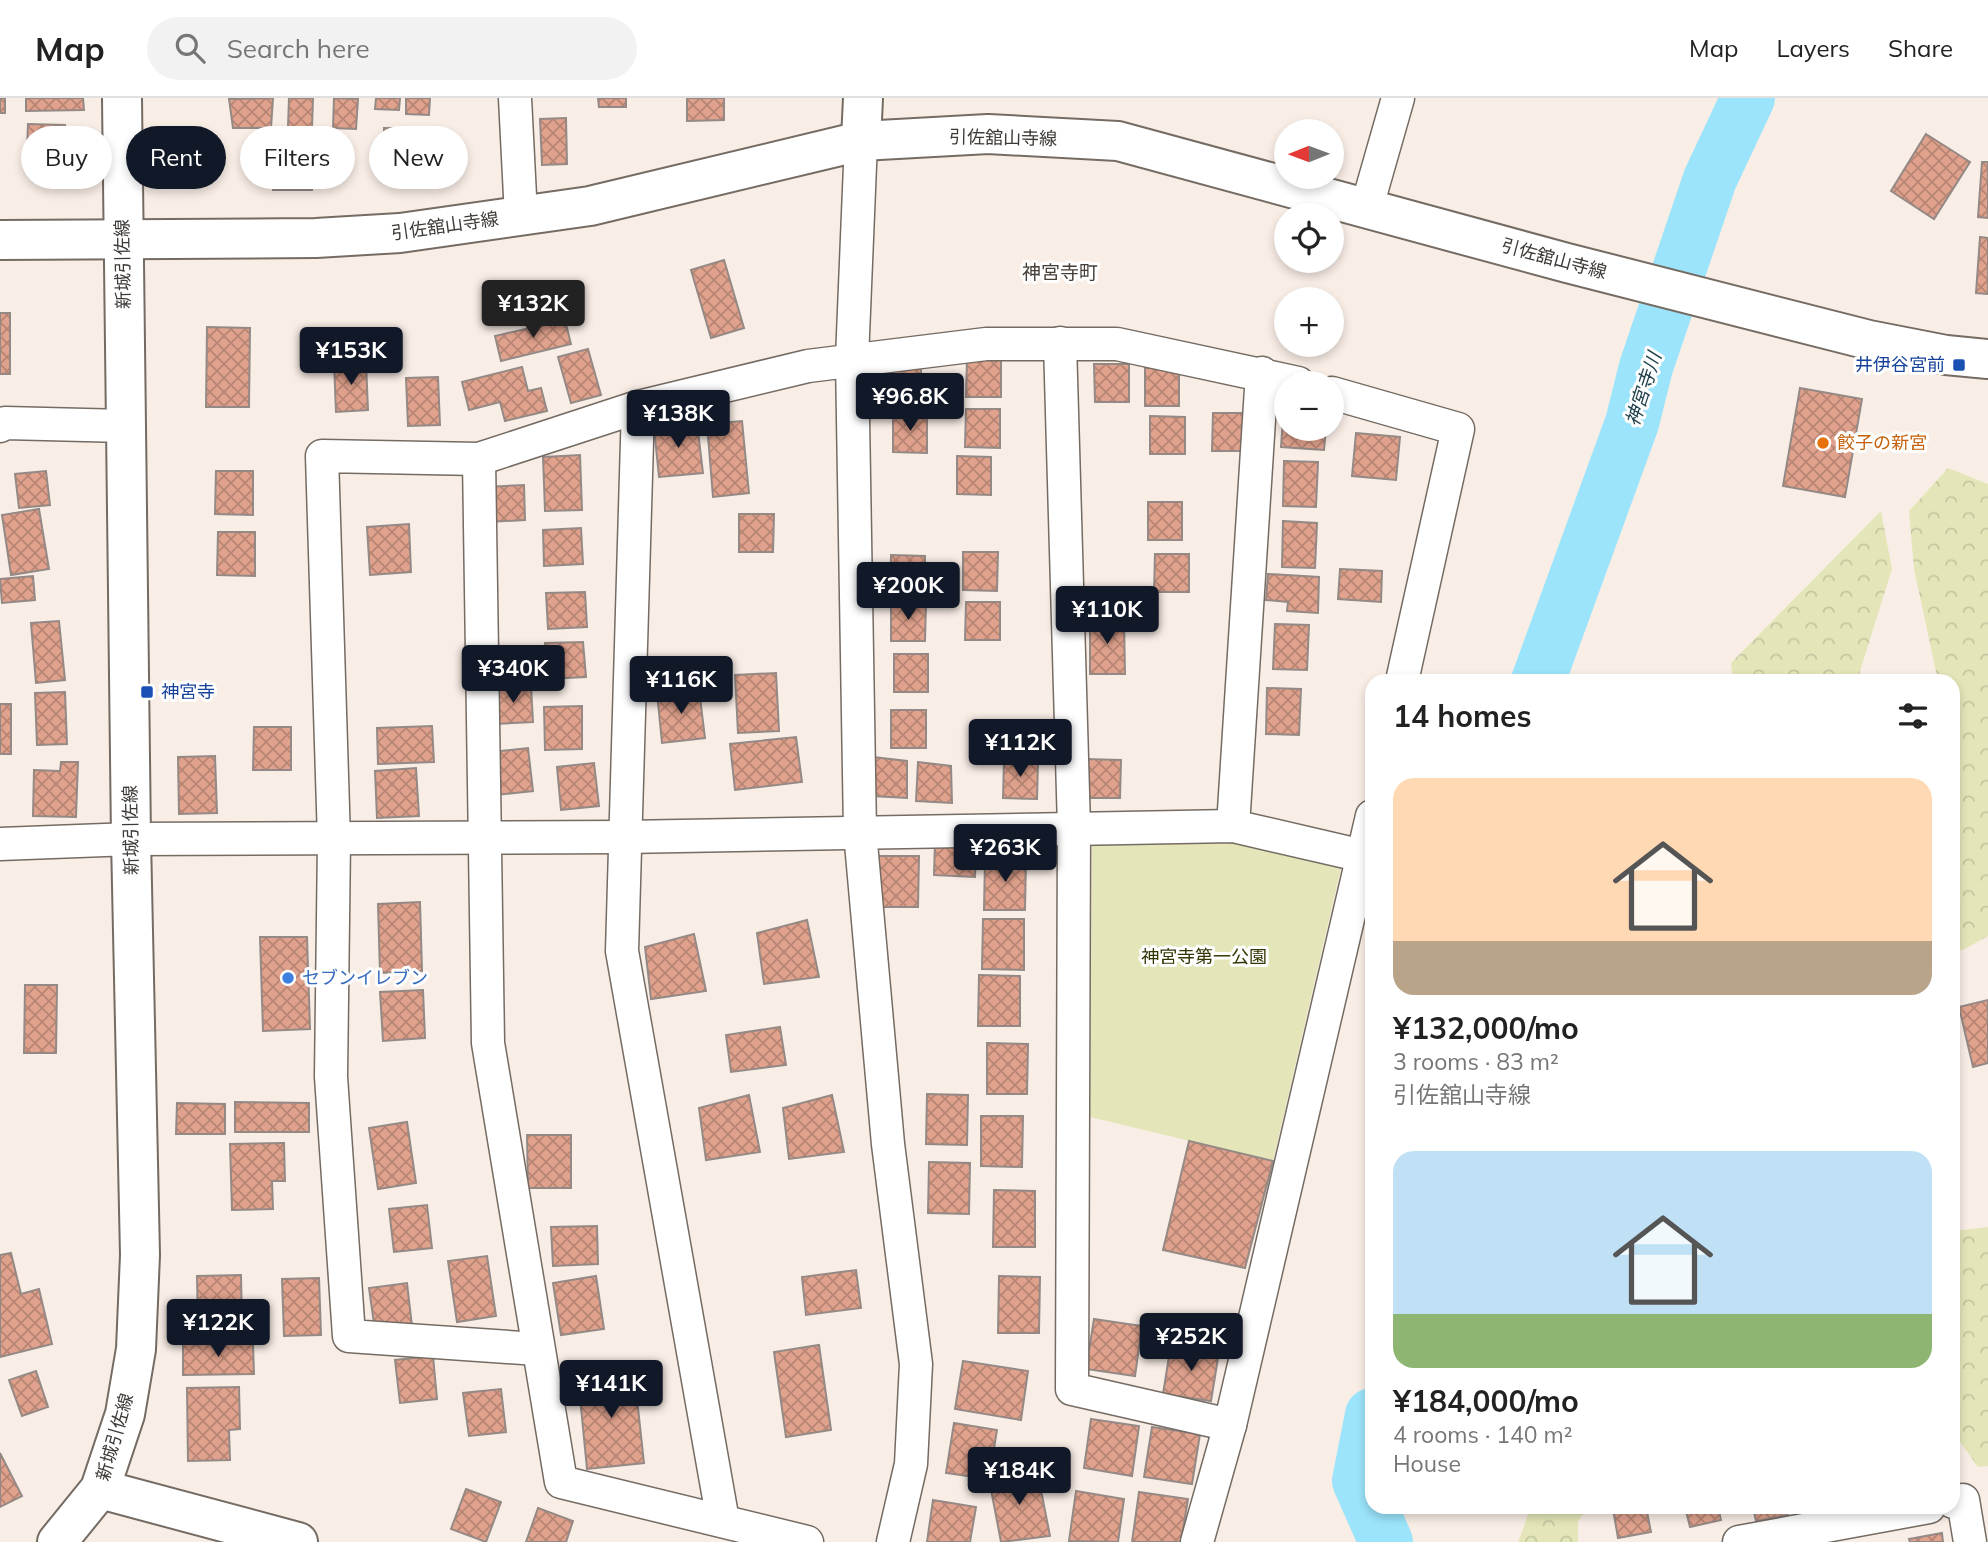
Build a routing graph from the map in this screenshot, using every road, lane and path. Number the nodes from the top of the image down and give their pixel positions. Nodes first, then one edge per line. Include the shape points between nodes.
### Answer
1 (122, 98) edge
2 (515, 98) edge
3 (863, 98) edge
4 (1398, 98) edge
5 (861, 141) junction
6 (1366, 210) junction
7 (521, 216) junction
8 (0, 240) edge
9 (123, 240) junction
10 (1060, 343) junction
11 (852, 359) junction
12 (1988, 359) edge
13 (1262, 373) junction
14 (1274, 376) edge
15 (1344, 396) edge
16 (638, 407) junction
17 (0, 426) edge
18 (125, 426) junction
19 (478, 459) junction
20 (1404, 674) edge
21 (1233, 826) junction
22 (1074, 828) junction
23 (860, 832) junction
24 (487, 836) junction
25 (624, 837) junction
26 (131, 839) junction
27 (334, 840) junction
28 (0, 844) edge
29 (1365, 847) edge
30 (1363, 856) junction
31 (537, 1349) junction
32 (1230, 1425) junction
33 (100, 1489) junction
34 (1960, 1501) edge
35 (1891, 1514) edge
36 (723, 1521) junction
37 (57, 1542) edge
38 (298, 1542) edge
39 (807, 1542) edge
40 (893, 1542) edge
41 (1197, 1542) edge
42 (1739, 1542) edge
43 (1970, 1542) edge

1 - 9 main road, 新城引佐線
2 - 7 street
3 - 5 main road
4 - 6 street
5 - 6 main road, 引佐舘山寺線 via 988,134 1118,141
5 - 7 main road, 引佐舘山寺線 via 590,206
5 - 11 street
6 - 12 main road, 引佐舘山寺線 via 1869,340
7 - 9 main road, 引佐舘山寺線 via 400,233
8 - 9 main road, 引佐舘山寺線
9 - 18 main road, 新城引佐線
10 - 11 street via 986,344
10 - 13 street via 1117,344
10 - 22 street
11 - 16 street
11 - 23 street
13 - 14 street
13 - 21 street
15 - 20 street via 1458,429
16 - 19 street
16 - 25 street
17 - 18 street
18 - 26 main road, 新城引佐線
19 - 24 street
19 - 27 street via 322,456
21 - 22 street
21 - 30 street
22 - 23 street
22 - 32 street via 1072,1389
23 - 25 street
23 - 40 street via 888,1144 916,1363 911,1464
24 - 25 street
24 - 27 street
24 - 31 street via 488,1043
25 - 36 street via 622,951
26 - 27 street
26 - 28 street
26 - 33 main road, 新城引佐線 via 140,1255 136,1349 125,1414
27 - 31 street via 331,1077 349,1336
29 - 30 street
30 - 32 street
31 - 36 street via 561,1482
32 - 41 street
33 - 37 main road, 新城引佐線
33 - 38 main road
34 - 43 street
35 - 42 street
36 - 39 street

